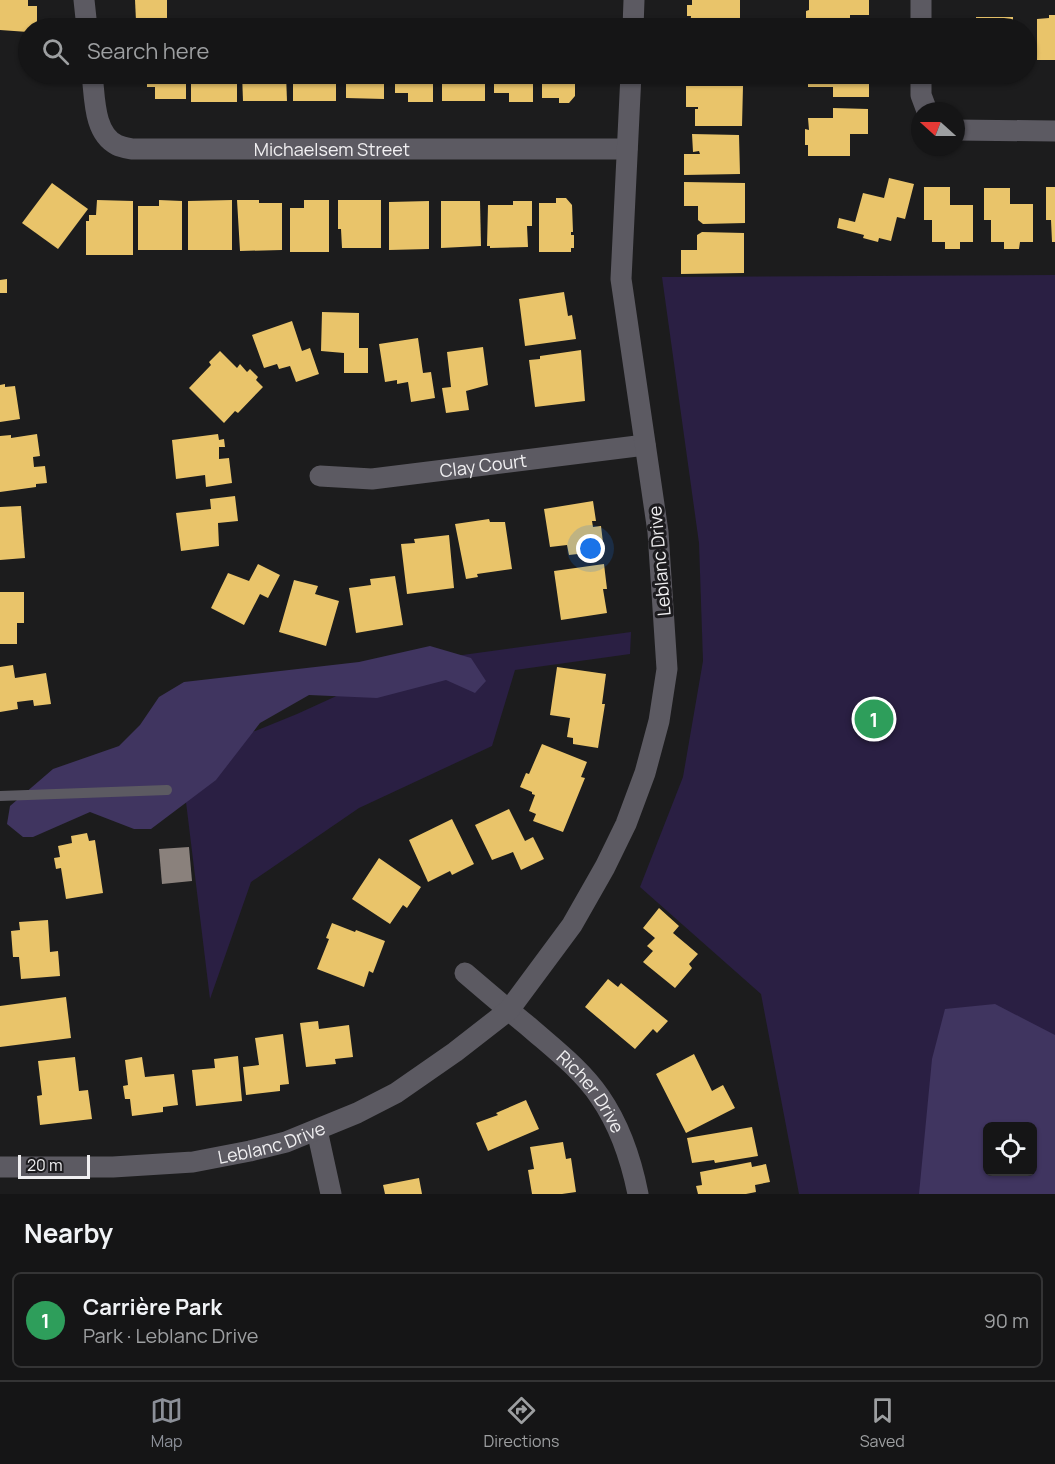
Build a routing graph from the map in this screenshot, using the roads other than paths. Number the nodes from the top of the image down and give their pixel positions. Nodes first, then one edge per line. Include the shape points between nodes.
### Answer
1 (84, 0) edge
2 (634, 0) edge
3 (921, 0) edge
4 (86, 18) edge
5 (633, 18) edge
6 (921, 18) edge
7 (94, 84) edge
8 (630, 84) edge
9 (921, 84) edge
10 (924, 102) edge
11 (965, 130) edge
12 (1055, 130) edge
13 (627, 149) junction
14 (645, 445) junction
15 (320, 476) dead end
16 (167, 790) dead end
17 (0, 796) edge
18 (465, 973) dead end
19 (509, 1010) junction
20 (317, 1130) junction
21 (0, 1167) edge
22 (331, 1194) edge
23 (638, 1194) edge

1 - 4 street
2 - 5 street
3 - 6 street
7 - 13 street, Michaelsem Street via 100,126 117,145 132,149
8 - 13 street, Leblanc Drive
9 - 10 street
11 - 12 street
13 - 14 street, Leblanc Drive via 621,279
14 - 15 street, Clay Court via 372,479
14 - 19 street, Leblanc Drive via 665,619 667,669 659,721 645,773 605,867 572,925
16 - 17 lane
18 - 19 street
19 - 20 street, Leblanc Drive via 396,1093
19 - 23 street, Richer Drive via 599,1095 627,1148
20 - 21 street, Leblanc Drive via 286,1142 193,1162
20 - 22 street

